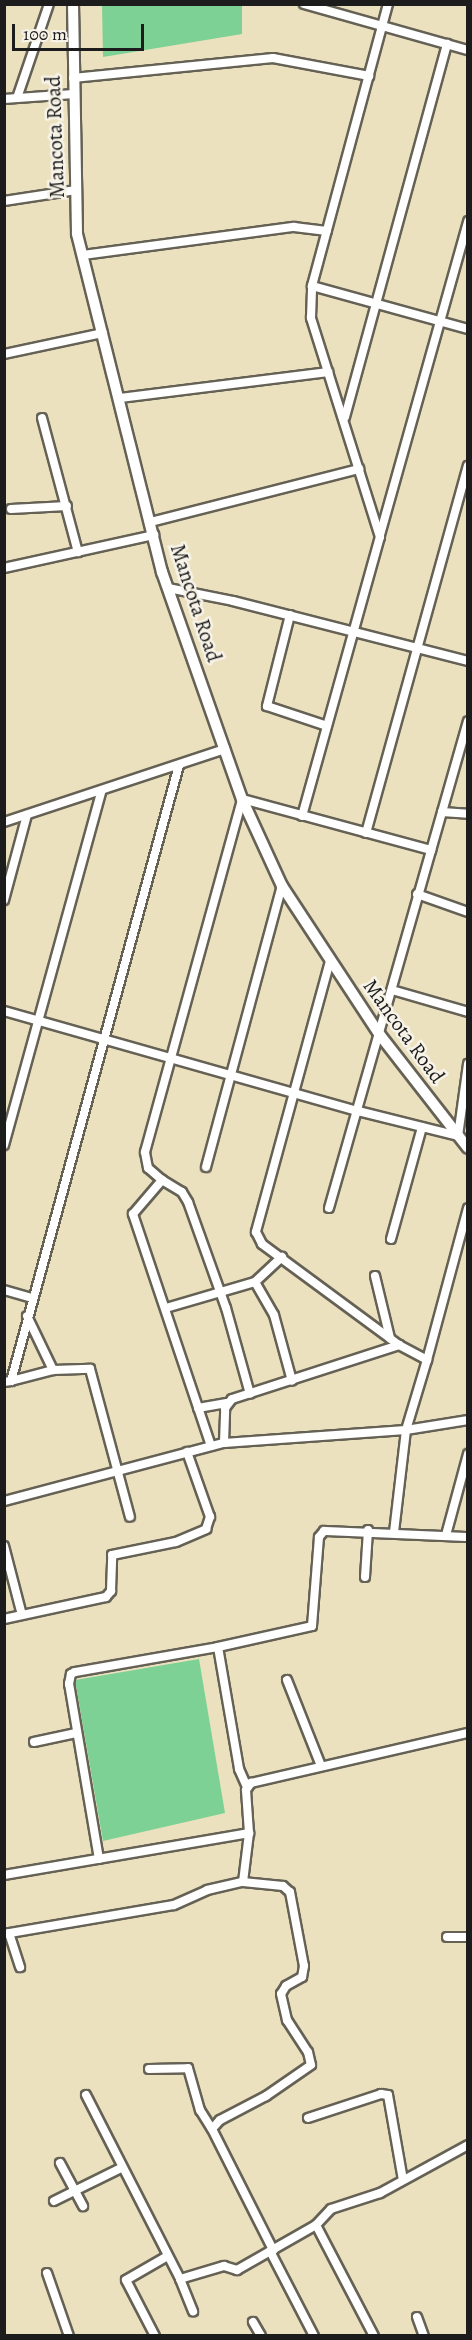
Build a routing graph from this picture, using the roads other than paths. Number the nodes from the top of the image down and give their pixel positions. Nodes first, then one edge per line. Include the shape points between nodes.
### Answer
1 (49, 4) edge
2 (73, 4) edge
3 (304, 4) edge
4 (388, 4) edge
5 (382, 26) junction
6 (447, 44) junction
7 (468, 50) edge
8 (369, 76) junction
9 (73, 78) junction
10 (74, 94) junction
11 (17, 98) junction
12 (4, 99) edge
13 (76, 190) junction
14 (4, 201) edge
15 (468, 221) edge
16 (327, 231) junction
17 (83, 255) junction
18 (312, 286) junction
19 (377, 303) junction
20 (440, 321) junction
21 (468, 329) edge
22 (103, 333) junction
23 (4, 354) edge
24 (328, 372) junction
25 (120, 398) junction
26 (42, 417) dead end
27 (344, 419) junction
28 (468, 466) edge
29 (359, 469) junction
30 (67, 506) junction
31 (11, 510) dead end
32 (151, 522) junction
33 (154, 535) junction
34 (380, 537) junction
35 (78, 552) junction
36 (4, 568) edge
37 (168, 588) junction
38 (290, 615) junction
39 (353, 631) junction
40 (416, 648) junction
41 (468, 661) edge
42 (468, 721) edge
43 (327, 726) junction
44 (225, 750) junction
45 (179, 765) junction
46 (101, 792) junction
47 (242, 799) junction
48 (442, 812) junction
49 (468, 814) edge
50 (27, 815) junction
51 (302, 816) junction
52 (4, 822) edge
53 (366, 833) junction
54 (431, 850) junction
55 (282, 886) junction
56 (417, 894) junction
57 (4, 900) edge
58 (468, 912) edge
59 (330, 961) junction
60 (392, 990) junction
61 (4, 1011) edge
62 (468, 1012) edge
63 (40, 1022) junction
64 (380, 1035) junction
65 (103, 1039) junction
66 (169, 1058) junction
67 (468, 1064) edge
68 (229, 1076) junction
69 (466, 1080) edge
70 (294, 1092) junction
71 (358, 1111) junction
72 (422, 1127) junction
73 (458, 1136) junction
74 (4, 1145) edge
75 (468, 1149) edge
76 (206, 1167) dead end
77 (162, 1180) junction
78 (329, 1208) dead end
79 (468, 1208) edge
80 (391, 1239) dead end
81 (282, 1257) junction
82 (375, 1276) dead end
83 (255, 1282) junction
84 (4, 1290) edge
85 (220, 1291) junction
86 (32, 1298) junction
87 (166, 1308) junction
88 (27, 1316) junction
89 (390, 1338) junction
90 (399, 1345) junction
91 (427, 1360) junction
92 (53, 1370) junction
93 (8, 1381) edge
94 (292, 1381) junction
95 (250, 1394) junction
96 (227, 1403) junction
97 (198, 1408) junction
98 (468, 1420) edge
99 (406, 1430) junction
100 (224, 1443) junction
101 (211, 1446) junction
102 (188, 1452) junction
103 (468, 1454) edge
104 (118, 1471) junction
105 (4, 1501) edge
106 (130, 1518) dead end
107 (368, 1530) junction
108 (394, 1532) junction
109 (446, 1535) junction
110 (468, 1537) edge
111 (4, 1546) edge
112 (365, 1577) dead end
113 (22, 1615) junction
114 (4, 1619) edge
115 (218, 1647) junction
116 (287, 1680) dead end
117 (76, 1732) junction
118 (468, 1733) edge
119 (34, 1742) dead end
120 (321, 1766) junction
121 (247, 1787) junction
122 (249, 1833) junction
123 (99, 1859) junction
124 (4, 1875) edge
125 (243, 1882) junction
126 (7, 1933) edge
127 (447, 1937) dead end
128 (468, 1937) edge
129 (20, 1967) dead end
130 (149, 2069) dead end
131 (86, 2095) dead end
132 (308, 2118) dead end
133 (212, 2129) junction
134 (468, 2145) edge
135 (60, 2163) dead end
136 (121, 2168) junction
137 (403, 2180) junction
138 (75, 2191) junction
139 (54, 2201) dead end
140 (83, 2206) dead end
141 (316, 2225) junction
142 (272, 2251) junction
143 (166, 2257) junction
144 (47, 2273) dead end
145 (180, 2279) junction
146 (193, 2312) dead end
147 (417, 2317) dead end
148 (253, 2322) dead end
149 (69, 2336) edge
150 (155, 2336) edge
151 (261, 2336) edge
152 (314, 2336) edge
153 (374, 2336) edge
154 (424, 2336) edge

1 - 11 street
2 - 9 main road, Mancota Road
3 - 5 street
4 - 5 street
5 - 6 street
5 - 8 street
6 - 7 street
6 - 19 street
8 - 9 street via 273,58
8 - 16 street
9 - 10 main road, Mancota Road
10 - 11 street
10 - 13 main road, Mancota Road
11 - 12 street
13 - 14 street
13 - 17 main road, Mancota Road via 77,234
15 - 20 street
16 - 17 street via 294,227
16 - 18 street
17 - 22 main road, Mancota Road
18 - 19 street
18 - 24 street via 309,309
19 - 20 street
19 - 27 street
20 - 21 street
20 - 34 street
22 - 23 street
22 - 25 main road, Mancota Road
24 - 25 street
24 - 27 street
25 - 32 main road, Mancota Road
26 - 30 street
27 - 29 street
28 - 40 street
29 - 32 street
29 - 34 street
30 - 31 street
30 - 35 street
32 - 33 main road, Mancota Road
33 - 35 street
33 - 37 main road, Mancota Road
34 - 39 street
35 - 36 street
37 - 38 street
37 - 44 main road, Mancota Road
38 - 39 street
38 - 43 street via 267,706
39 - 40 street
39 - 43 street
40 - 41 street
40 - 53 street
42 - 48 street
43 - 51 street
44 - 45 street
44 - 47 main road, Mancota Road
45 - 46 street
45 - 65 street
46 - 50 street
46 - 63 street
47 - 51 street
47 - 55 main road, Mancota Road
47 - 66 street
48 - 49 street
48 - 54 street
50 - 52 street
50 - 57 street
51 - 53 street
53 - 54 street
54 - 56 street
55 - 59 main road, Mancota Road
55 - 68 street
56 - 58 street
56 - 60 street
59 - 64 main road, Mancota Road
59 - 70 street
60 - 62 street
60 - 64 street
61 - 63 street
63 - 65 street
63 - 74 street
64 - 71 street
64 - 73 main road, Mancota Road
65 - 66 street
65 - 86 street
66 - 68 street
66 - 77 street via 144,1156 148,1168
67 - 69 street
68 - 70 street
68 - 76 street
69 - 73 street
70 - 71 street
70 - 81 street via 256,1232 262,1244
71 - 72 street
71 - 78 street
72 - 73 street
72 - 80 street
73 - 75 main road, Mancota Road
77 - 85 street via 182,1192 188,1202
77 - 87 street via 133,1214
79 - 91 street
81 - 83 street
81 - 89 street
82 - 89 street
83 - 85 street
83 - 94 street via 274,1315
84 - 86 street
85 - 87 street
85 - 95 street
86 - 88 street
87 - 97 street
88 - 92 street
88 - 93 street
89 - 90 street
90 - 91 street
90 - 94 street
91 - 99 street
92 - 93 street
92 - 104 street via 90,1369
94 - 95 street
95 - 96 street
96 - 97 street
96 - 100 street
97 - 101 street
98 - 99 street
99 - 100 street
99 - 108 street
100 - 101 street
101 - 102 street
102 - 104 street
102 - 113 street via 210,1517 206,1529 176,1542 112,1555 111,1591 106,1598
103 - 109 street
104 - 105 street
104 - 106 street
107 - 108 street
107 - 112 street
107 - 115 street via 328,1530 320,1534 312,1626
108 - 109 street
109 - 110 street
111 - 113 street
113 - 114 street
115 - 117 street via 70,1674
115 - 121 street via 239,1769
116 - 120 street
117 - 119 street
117 - 123 street
118 - 120 street
120 - 121 street via 256,1781
121 - 122 street
122 - 123 street
122 - 125 street
123 - 124 street
125 - 126 street via 207,1890 174,1905
125 - 133 street via 283,1886 290,1892 304,1973 283,1990 282,2003 311,2065 266,2096 220,2120
126 - 129 street
127 - 128 street
130 - 133 street via 188,2068 200,2110
131 - 136 street
132 - 137 street via 381,2094 391,2097
133 - 142 street
134 - 137 street
135 - 138 street
136 - 138 street
136 - 143 street
137 - 141 street via 331,2210
138 - 139 street
138 - 140 street
141 - 142 street
141 - 153 street
142 - 145 street via 237,2270 224,2266
142 - 152 street
143 - 145 street
143 - 150 street via 126,2280
144 - 149 street
145 - 146 street
147 - 154 street
148 - 151 street

